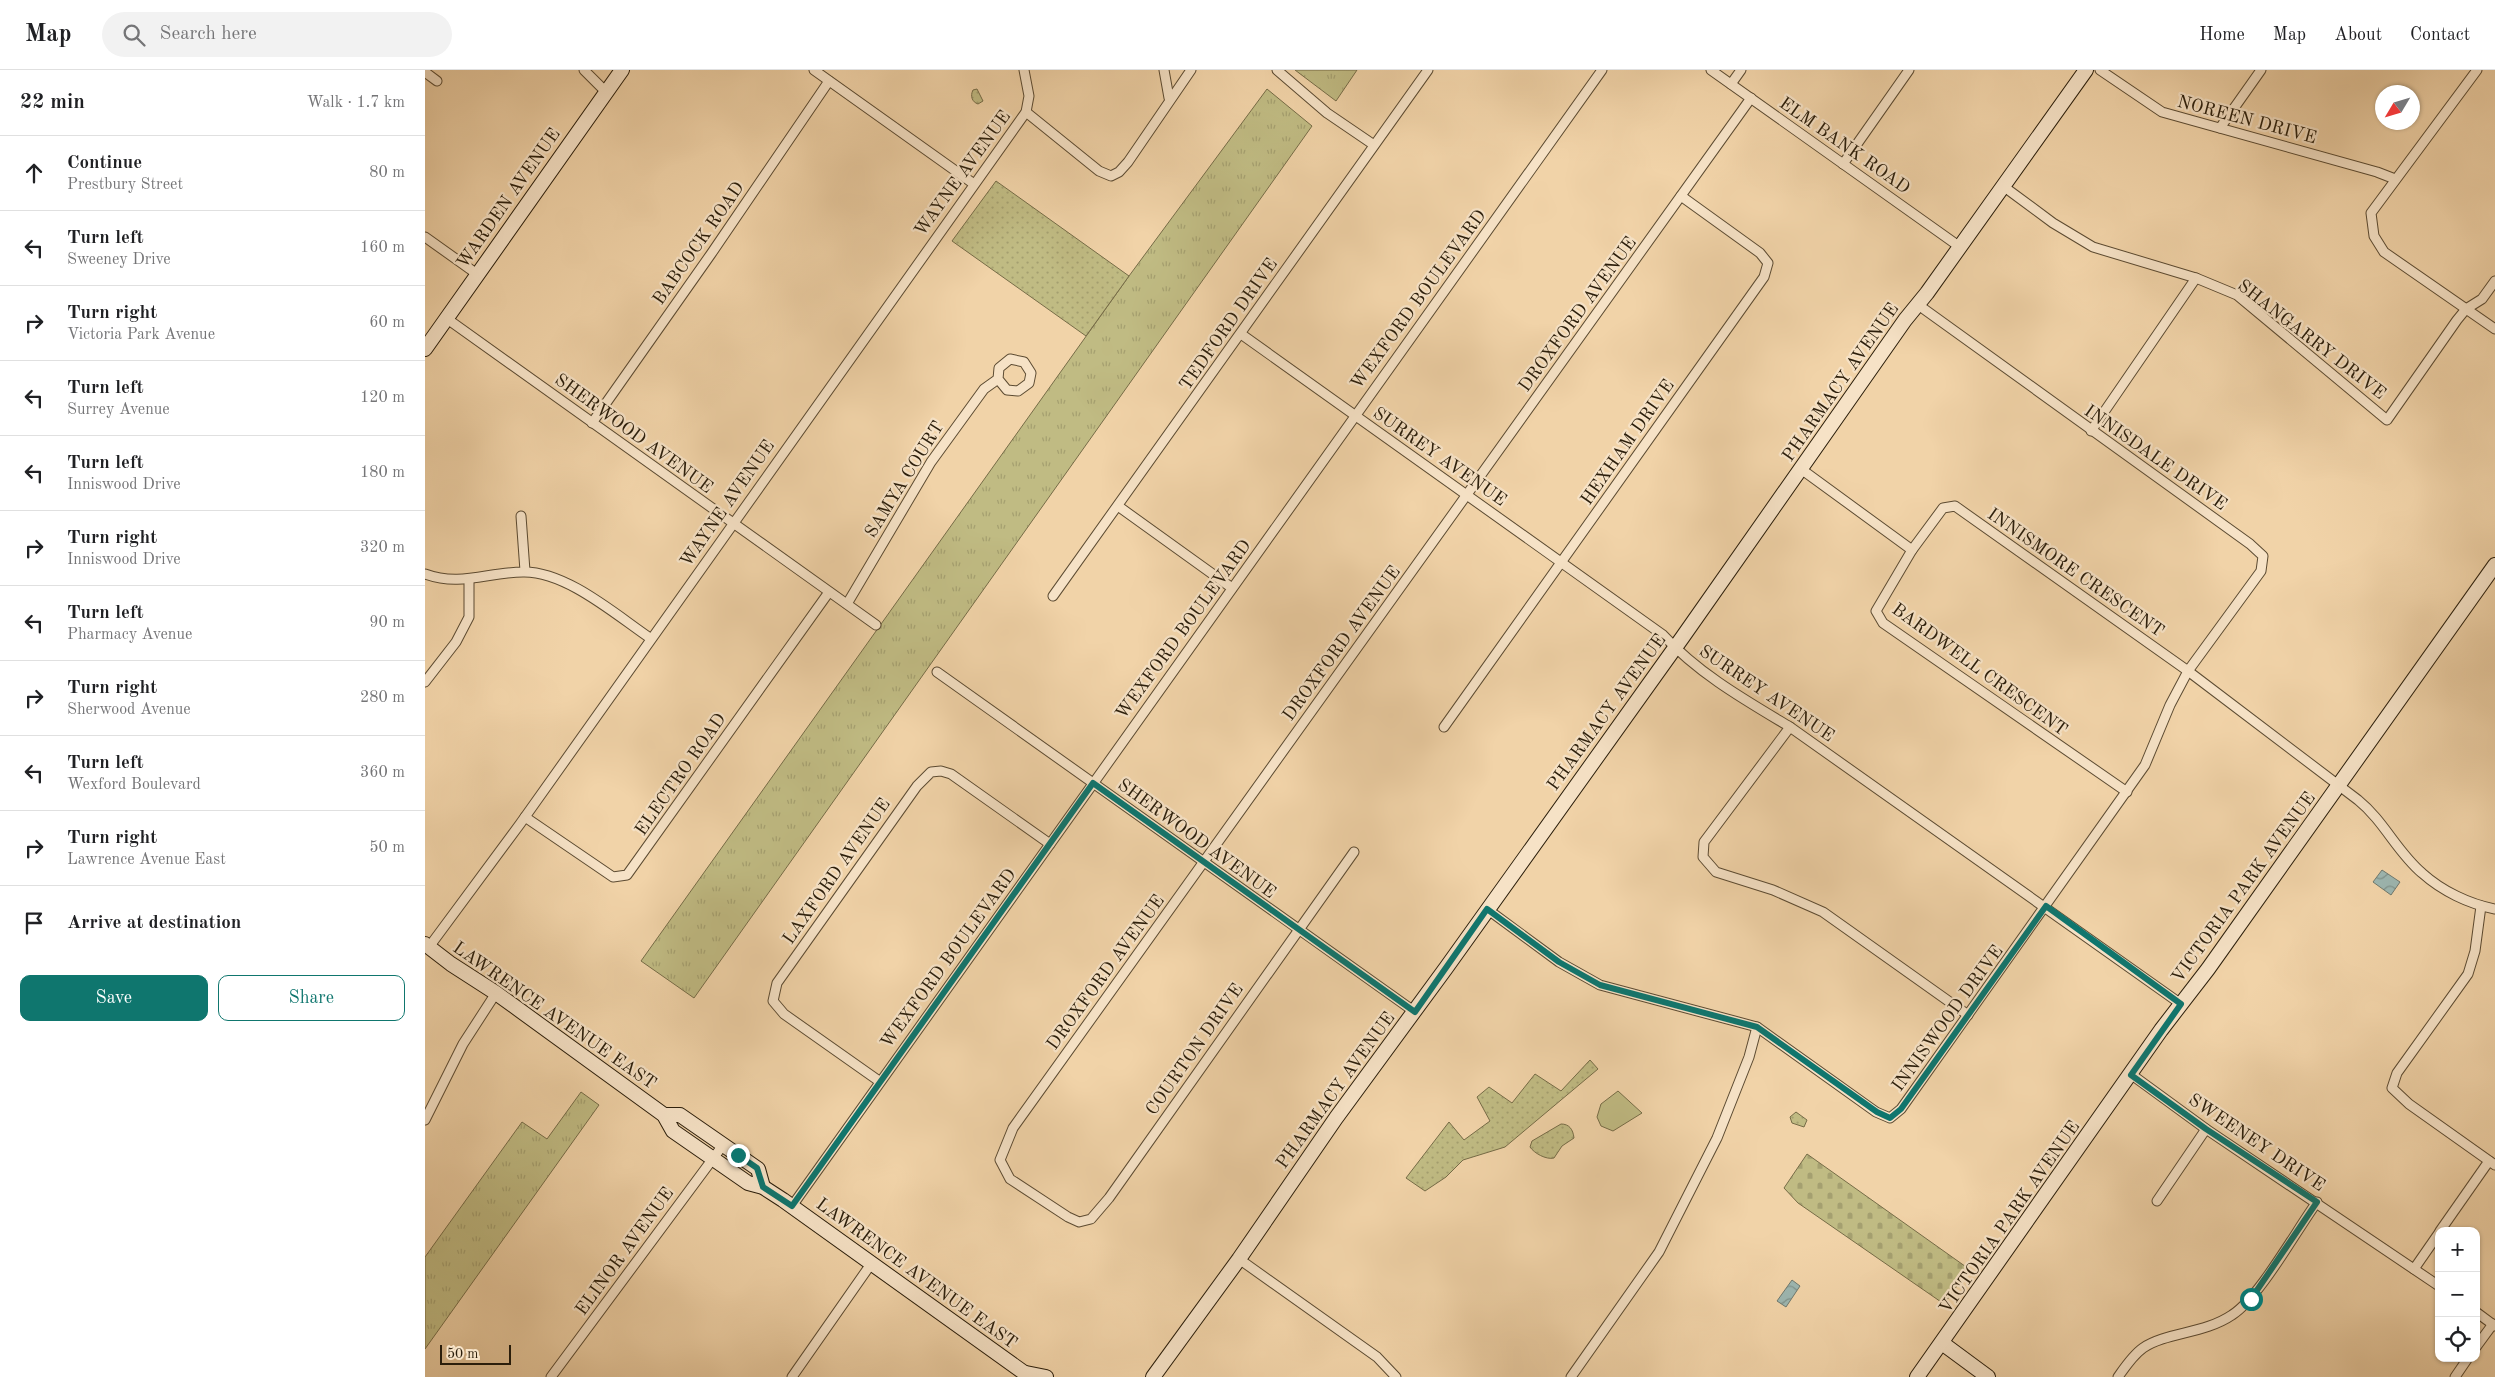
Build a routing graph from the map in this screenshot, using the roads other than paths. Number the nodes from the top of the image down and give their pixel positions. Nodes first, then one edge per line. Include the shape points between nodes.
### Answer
1 (584, 70) edge
2 (622, 70) edge
3 (813, 70) edge
4 (1024, 70) edge
5 (1164, 70) edge
6 (1191, 70) edge
7 (1277, 70) edge
8 (1428, 70) edge
9 (1602, 70) edge
10 (1711, 70) edge
11 (1741, 70) edge
12 (1909, 70) edge
13 (2086, 70) edge
14 (2100, 70) edge
15 (2261, 70) edge
16 (2477, 70) edge
17 (425, 72) edge
18 (437, 81) dead end
19 (829, 81) junction
20 (1731, 84) junction
21 (606, 92) junction
22 (1169, 98) junction
23 (1751, 98) junction
24 (1026, 112) junction
25 (2220, 128) junction
26 (1374, 145) junction
27 (1843, 164) junction
28 (2395, 179) junction
29 (974, 184) junction
30 (2003, 186) junction
31 (1681, 196) junction
32 (425, 237) edge
33 (1960, 247) junction
34 (477, 274) junction
35 (2196, 278) junction
36 (2495, 280) edge
37 (1917, 304) junction
38 (2466, 309) junction
39 (446, 318) junction
40 (2495, 329) edge
41 (1241, 334) junction
42 (425, 349) edge
43 (998, 379) dead end
44 (1355, 416) junction
45 (592, 423) junction
46 (2091, 431) junction
47 (1801, 469) junction
48 (1467, 495) junction
49 (1118, 506) junction
50 (521, 516) dead end
51 (732, 524) junction
52 (1912, 550) junction
53 (1561, 562) junction
54 (2495, 565) edge
55 (525, 571) junction
56 (425, 574) edge
57 (469, 580) junction
58 (1232, 588) junction
59 (829, 592) junction
60 (1053, 596) dead end
61 (847, 604) junction
62 (876, 626) dead end
63 (650, 638) junction
64 (1675, 647) junction
65 (2188, 670) junction
66 (937, 672) dead end
67 (425, 682) edge
68 (1444, 727) dead end
69 (1790, 727) junction
70 (1093, 783) junction
71 (2339, 785) junction
72 (2127, 792) junction
73 (525, 817) junction
74 (1050, 844) junction
75 (1354, 852) dead end
76 (1204, 863) junction
77 (2046, 906) junction
78 (2481, 906) junction
79 (1487, 909) junction
80 (2495, 909) edge
81 (1298, 930) junction
82 (427, 946) edge
83 (497, 993) junction
84 (2181, 1004) junction
85 (1415, 1012) junction
86 (1968, 1016) junction
87 (1757, 1027) junction
88 (2131, 1075) junction
89 (879, 1082) junction
90 (664, 1115) junction
91 (425, 1120) edge
92 (2206, 1129) junction
93 (723, 1144) junction
94 (713, 1158) junction
95 (2492, 1163) edge
96 (763, 1187) junction
97 (1043, 1201) joint
98 (2157, 1201) dead end
99 (2317, 1202) junction
100 (792, 1206) junction
101 (2443, 1227) edge
102 (2435, 1238) edge
103 (1239, 1259) junction
104 (871, 1264) junction
105 (2414, 1268) junction
106 (2435, 1283) edge
107 (2480, 1315) edge
108 (2494, 1325) edge
109 (2480, 1342) edge
110 (1942, 1343) junction
111 (2465, 1362) edge
112 (1028, 1375) edge
113 (1155, 1376) edge
114 (551, 1377) edge
115 (792, 1377) edge
116 (1046, 1377) edge
117 (1396, 1377) edge
118 (1571, 1377) edge
119 (1917, 1377) edge
120 (1989, 1377) edge
121 (2118, 1377) edge
122 (2455, 1377) edge

1 - 21 street
2 - 21 main road, WARDEN AVENUE
3 - 19 street
4 - 24 street, WAYNE AVENUE via 1029,96
5 - 22 street
6 - 22 street
7 - 26 street via 1327,113
8 - 26 street, TEDFORD DRIVE
9 - 44 street, WEXFORD BOULEVARD
10 - 20 street, ELM BANK ROAD
11 - 20 street
12 - 27 street
13 - 30 main road, PHARMACY AVENUE
14 - 25 street, NOREEN DRIVE via 2162,112
15 - 25 street
16 - 28 street
17 - 18 street
19 - 29 street
19 - 45 street, BABCOCK ROAD
20 - 23 street, ELM BANK ROAD
21 - 34 main road, WARDEN AVENUE
22 - 24 street via 1128,162 1111,176 1099,171
23 - 27 street, ELM BANK ROAD
23 - 31 street, DROXFORD AVENUE
24 - 29 street, WAYNE AVENUE
25 - 28 street, NOREEN DRIVE
26 - 41 street, TEDFORD DRIVE
27 - 33 street, ELM BANK ROAD
28 - 38 street via 2371,213 2374,236 2384,252
29 - 51 street, WAYNE AVENUE
30 - 33 main road, PHARMACY AVENUE
30 - 35 street, SHANGARRY DRIVE via 2053,223 2093,247
31 - 48 street, DROXFORD AVENUE
31 - 53 street, HEXHAM DRIVE via 1760,253 1768,264 1764,277
32 - 34 street
33 - 37 main road, PHARMACY AVENUE
34 - 39 main road, WARDEN AVENUE
35 - 38 street, SHANGARRY DRIVE via 2237,295 2387,420
35 - 46 street
36 - 38 street, SHANGARRY DRIVE via 2482,299
37 - 46 street, INNISDALE DRIVE
37 - 47 main road, PHARMACY AVENUE
38 - 40 street
39 - 42 main road, WARDEN AVENUE
39 - 45 street, SHERWOOD AVENUE
41 - 44 street, SURREY AVENUE
41 - 49 street, TEDFORD DRIVE
43 - 61 street, SAMYA COURT via 984,388 931,462
44 - 48 street, SURREY AVENUE
44 - 58 street, WEXFORD BOULEVARD
45 - 51 street, SHERWOOD AVENUE
46 - 65 street, INNISDALE DRIVE via 2263,556 2261,571
47 - 52 street
47 - 64 main road, PHARMACY AVENUE
48 - 53 street, SURREY AVENUE
48 - 76 street, DROXFORD AVENUE
49 - 58 street
49 - 60 street, TEDFORD DRIVE
50 - 55 street
51 - 59 street, SHERWOOD AVENUE
51 - 63 street, WAYNE AVENUE
52 - 65 street, INNISMORE CRESCENT via 1943,508 1955,506
52 - 72 street, BARDWELL CRESCENT via 1875,610 1883,623
53 - 64 street, SURREY AVENUE
53 - 68 street, HEXHAM DRIVE
54 - 71 main road, VICTORIA PARK AVENUE
55 - 57 street
55 - 63 street via 568,583
56 - 57 street
57 - 67 street via 469,617 456,642
58 - 70 street, WEXFORD BOULEVARD
59 - 61 street, SHERWOOD AVENUE
59 - 73 street, ELECTRO ROAD via 627,875 613,877
61 - 62 street, SHERWOOD AVENUE
63 - 73 street, WAYNE AVENUE
64 - 69 street, SURREY AVENUE via 1689,662
64 - 79 main road, PHARMACY AVENUE
65 - 71 street, INNISMORE CRESCENT
65 - 72 street, INNISWOOD DRIVE via 2145,765
66 - 70 street, SHERWOOD AVENUE
69 - 77 street, SURREY AVENUE
69 - 86 street via 1704,842 1703,857 1716,872 1773,890 1823,912
70 - 74 street, WEXFORD BOULEVARD
70 - 76 street, SHERWOOD AVENUE
71 - 78 street, INNISMORE CRESCENT via 2374,813 2421,873 2442,888
71 - 84 main road, VICTORIA PARK AVENUE
72 - 77 street, INNISWOOD DRIVE
73 - 82 street, WAYNE AVENUE
74 - 89 street, WEXFORD BOULEVARD
74 - 89 street, LAXFORD AVENUE via 951,774 931,772 917,786 777,983 773,1001 784,1014
75 - 81 street, COURTON DRIVE
76 - 81 street, SHERWOOD AVENUE
76 - 97 street, DROXFORD AVENUE via 1013,1128 999,1160 1010,1179
77 - 84 street, SURREY AVENUE
77 - 86 street, INNISWOOD DRIVE
78 - 80 street, INNISMORE CRESCENT
78 - 95 street via 2475,951 2467,974 2397,1073 2392,1088 2409,1104
79 - 85 main road, PHARMACY AVENUE
79 - 87 street, INNISWOOD DRIVE via 1559,962 1600,985
81 - 85 street, SHERWOOD AVENUE
81 - 97 street, COURTON DRIVE via 1091,1219 1079,1222
82 - 83 main road, LAWRENCE AVENUE EAST
83 - 90 main road, LAWRENCE AVENUE EAST
83 - 91 street via 463,1044
84 - 88 main road, VICTORIA PARK AVENUE
85 - 103 main road, PHARMACY AVENUE via 1335,1118
86 - 87 street, INNISWOOD DRIVE via 1901,1109 1890,1118
87 - 118 street via 1749,1057 1717,1138 1659,1252
88 - 92 street, SWEENEY DRIVE
88 - 110 main road, VICTORIA PARK AVENUE
89 - 100 street, WEXFORD BOULEVARD
90 - 93 main road, LAWRENCE AVENUE EAST via 680,1115
90 - 94 main road, LAWRENCE AVENUE EAST via 673,1131
92 - 98 street
92 - 99 street, SWEENEY DRIVE
93 - 94 street, ELINOR AVENUE
93 - 96 main road, LAWRENCE AVENUE EAST via 757,1168
94 - 96 main road, LAWRENCE AVENUE EAST via 749,1183
94 - 114 street, ELINOR AVENUE
95 - 101 street
96 - 100 main road, LAWRENCE AVENUE EAST
99 - 105 street, SWEENEY DRIVE
99 - 121 street via 2251,1299 2234,1314 2211,1328 2143,1348
100 - 104 main road, LAWRENCE AVENUE EAST
102 - 105 street
103 - 113 main road, PHARMACY AVENUE
103 - 117 street via 1377,1357
104 - 112 main road, LAWRENCE AVENUE EAST
104 - 115 street
105 - 106 street, SWEENEY DRIVE
107 - 108 street
108 - 109 street
110 - 119 main road, VICTORIA PARK AVENUE
110 - 120 main road
111 - 122 street
112 - 116 main road, LAWRENCE AVENUE EAST

